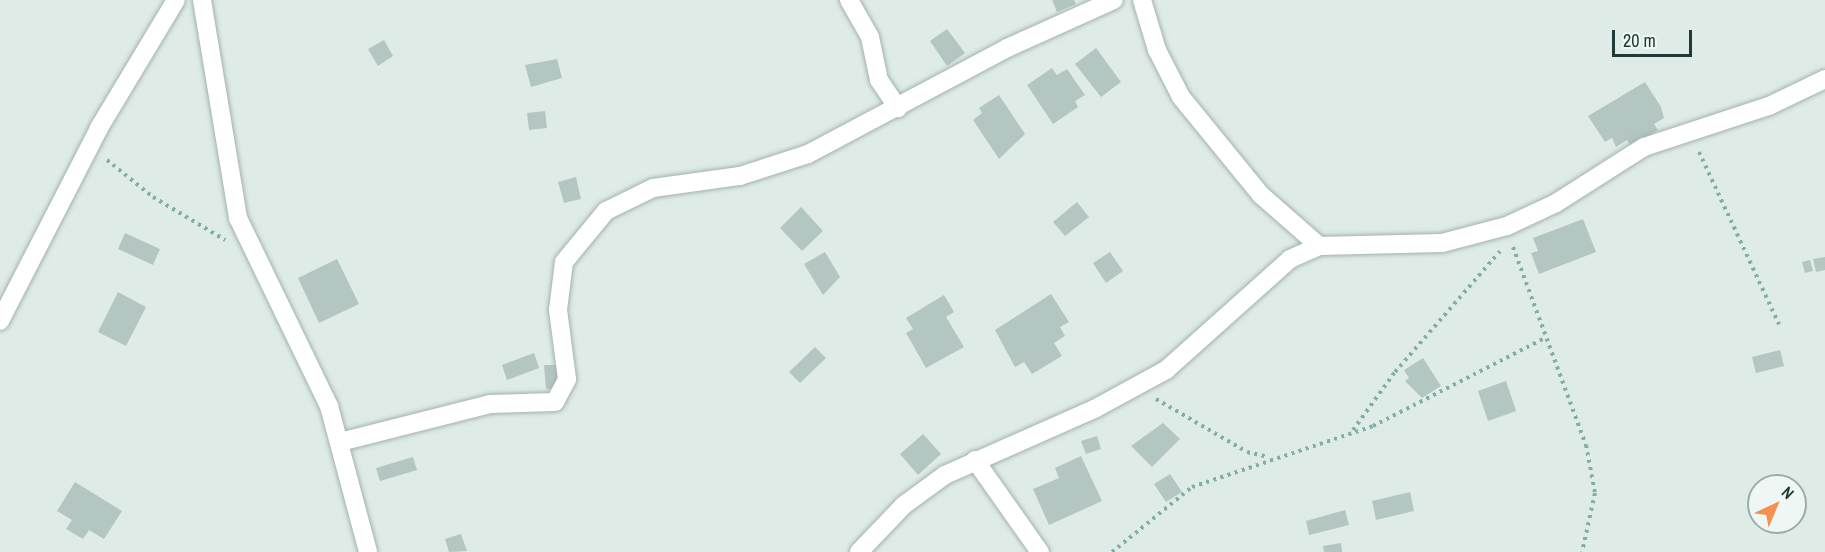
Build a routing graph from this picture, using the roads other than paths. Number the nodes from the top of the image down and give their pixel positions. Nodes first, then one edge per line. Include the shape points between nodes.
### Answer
1 (176, 0) edge
2 (202, 0) edge
3 (849, 0) edge
4 (1142, 0) edge
5 (1104, 2) edge
6 (1825, 79) edge
7 (898, 108) junction
8 (1319, 246) junction
9 (0, 321) edge
10 (340, 441) junction
11 (975, 460) junction
12 (368, 552) edge
13 (859, 552) edge
14 (1040, 552) edge

1 - 9 street via 90,146
2 - 10 street via 238,218 250,250 329,406
3 - 7 street via 870,37 880,83
4 - 8 street via 1158,50 1181,97 1261,195
5 - 7 street via 1007,48
6 - 8 street via 1769,106 1623,157 1556,203 1483,234 1442,243
7 - 10 street via 771,170 653,188 606,212 564,262 558,310 567,379 555,402 490,404
8 - 11 street via 1290,259 1166,370
10 - 12 street
11 - 13 street via 904,505
11 - 14 street

